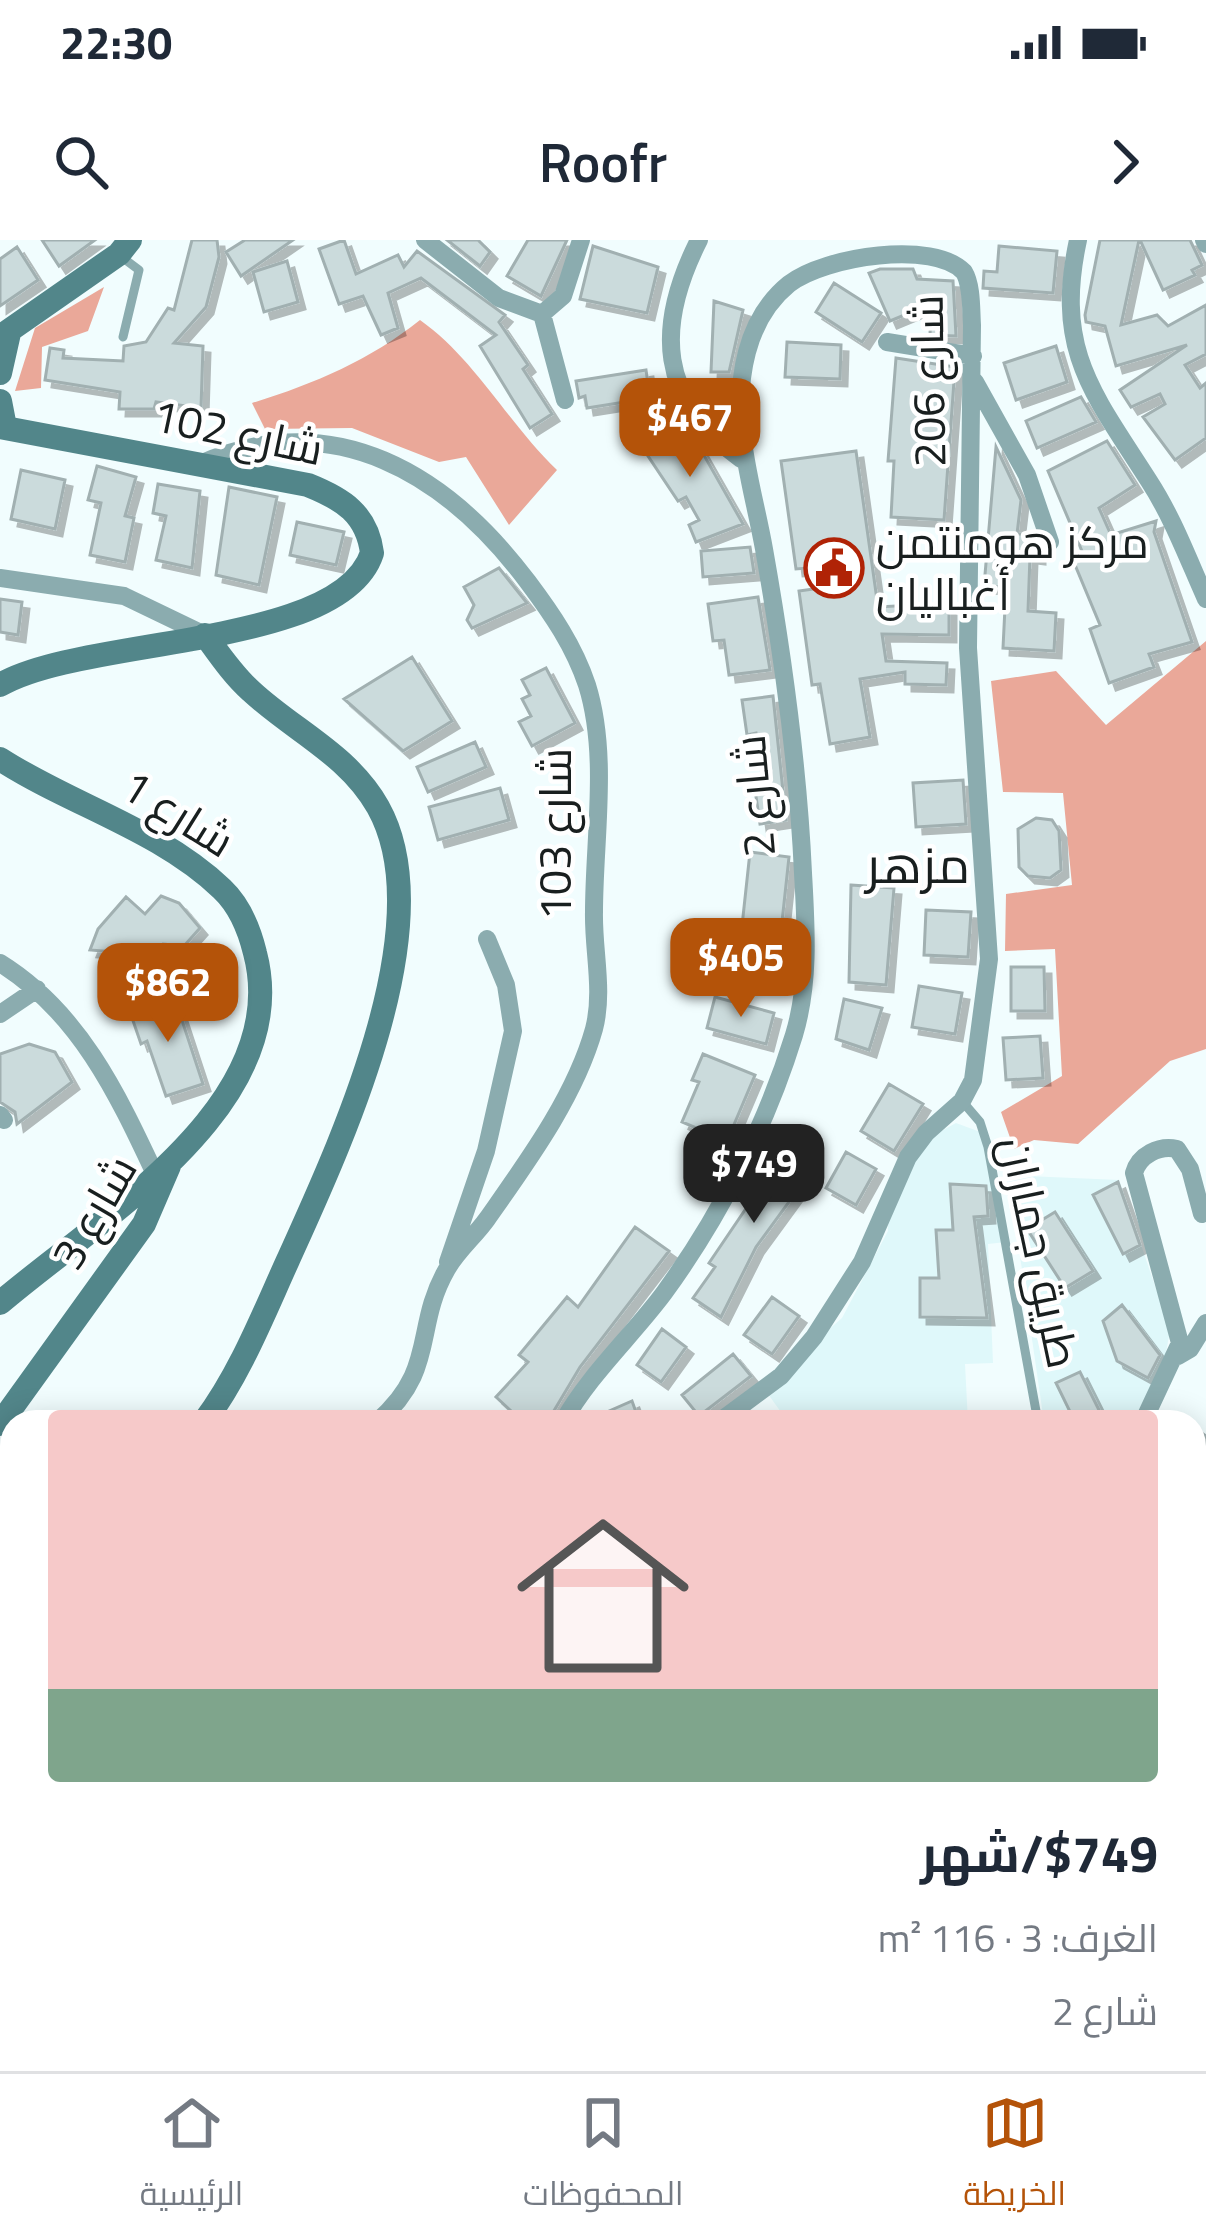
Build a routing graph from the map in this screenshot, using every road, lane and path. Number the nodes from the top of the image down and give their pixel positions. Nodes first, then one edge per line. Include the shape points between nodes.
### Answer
1 (425, 240) edge
2 (581, 240) edge
3 (699, 240) edge
4 (1078, 240) edge
5 (124, 247) edge
6 (542, 314) junction
7 (5, 335) edge
8 (123, 337) dead end
9 (887, 342) dead end
10 (974, 356) junction
11 (0, 373) edge
12 (975, 382) junction
13 (565, 400) dead end
14 (0, 401) edge
15 (2, 427) edge
16 (741, 458) junction
17 (200, 464) junction
18 (1050, 542) dead end
19 (0, 578) edge
20 (1206, 599) edge
21 (205, 635) junction
22 (0, 685) edge
23 (0, 759) edge
24 (487, 939) dead end
25 (0, 963) edge
26 (38, 989) junction
27 (0, 1014) edge
28 (962, 1101) junction
29 (164, 1166) junction
30 (1202, 1214) dead end
31 (446, 1269) junction
32 (0, 1303) edge
33 (1206, 1323) edge
34 (1191, 1352) edge
35 (10, 1410) edge
36 (213, 1410) edge
37 (387, 1410) edge
38 (572, 1410) edge
39 (735, 1410) edge
40 (1035, 1410) edge
41 (1151, 1410) edge

1 - 6 street via 499,298
2 - 6 street via 563,296
3 - 16 street via 674,303 672,361 698,421
4 - 20 street via 1069,316 1083,379 1170,516
5 - 7 street
5 - 8 lane via 139,270
6 - 13 street
7 - 11 street
9 - 10 street
10 - 12 street, شارع 206
10 - 16 street, شارع 206 via 965,272 951,258 882,246 821,264 761,316 747,354
12 - 18 street via 1027,475
12 - 28 street, شارع 206 via 968,648 988,959 977,1057
14 - 15 street
15 - 17 street, شارع 102
16 - 38 street, شارع 2 via 800,771 807,962 795,1032 704,1234
17 - 21 street, شارع 102 via 334,495 362,519 372,553 356,585 335,598
17 - 31 street, شارع 103 via 248,445 302,443 406,467 502,548 564,633 587,686 596,747 594,1028 575,1078 527,1158
19 - 21 street via 124,596
21 - 22 street via 58,662
21 - 36 street via 250,691 329,750 366,790 388,831 397,908 378,1033 356,1105
23 - 29 street, شارع 1 via 174,852 241,911 260,971 255,1044 231,1092
24 - 31 street via 513,1031 486,1150
25 - 26 street
26 - 27 street
26 - 29 street via 95,1056
28 - 39 street via 908,1157 862,1262 814,1336 781,1376
28 - 40 lane, طريق جماران via 988,1147
29 - 32 street, شارع 1
29 - 35 street, شارع 3 via 144,1224
30 - 34 street via 1177,1149 1156,1150 1137,1164 1179,1332
31 - 37 street, شارع 103 via 414,1382
33 - 34 street
34 - 41 street

